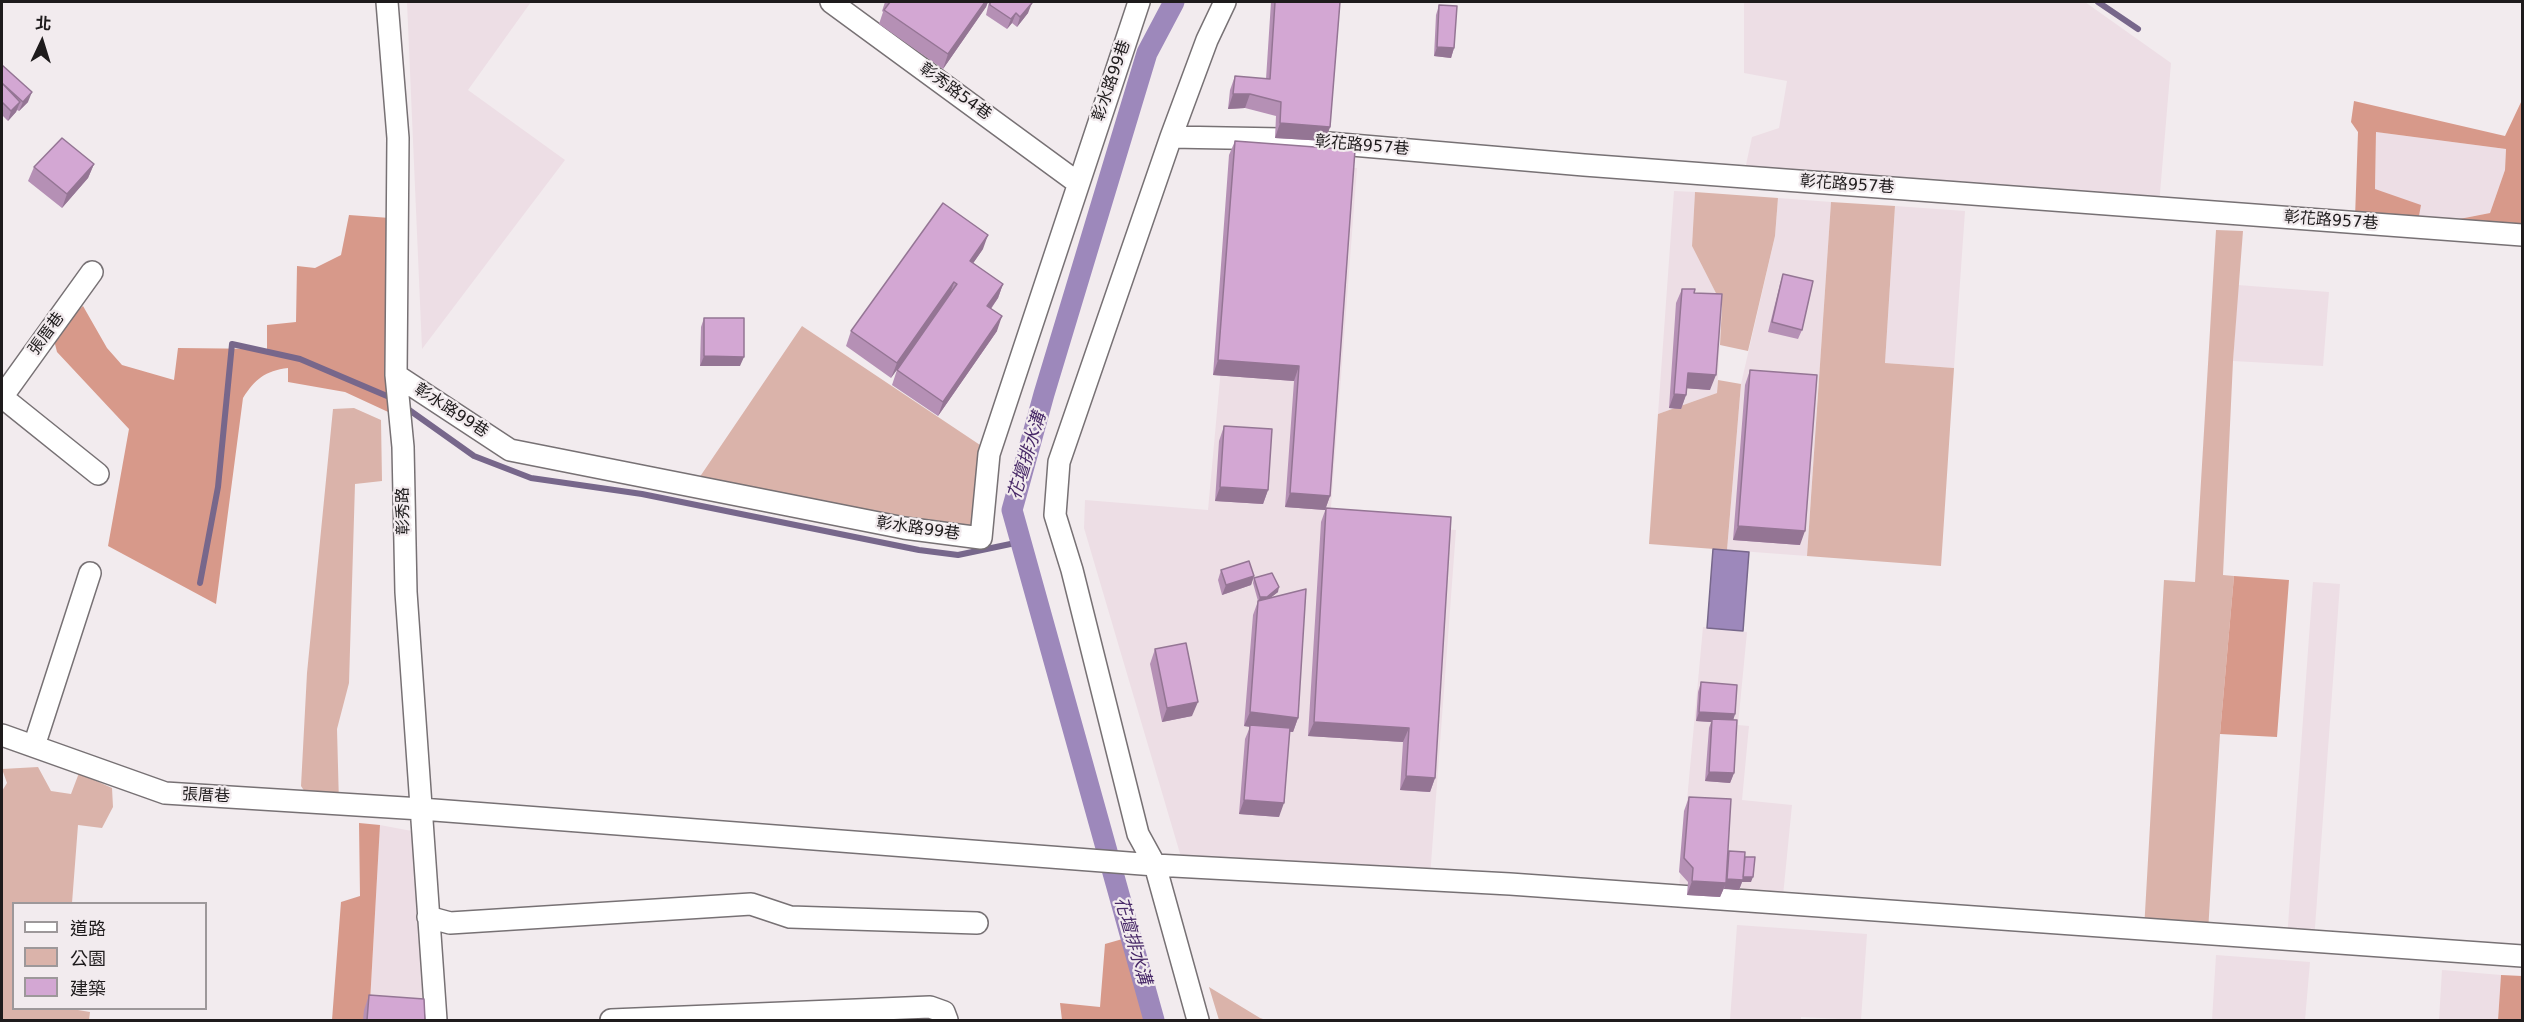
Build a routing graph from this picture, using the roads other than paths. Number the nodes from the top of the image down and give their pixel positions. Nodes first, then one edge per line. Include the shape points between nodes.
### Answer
1 (387, 2) edge
2 (831, 2) edge
3 (1139, 2) edge
4 (1225, 2) edge
5 (1171, 137) junction
6 (1078, 183) junction
7 (2523, 235) edge
8 (92, 272) dead end
9 (396, 375) junction
10 (2, 397) edge
11 (98, 474) dead end
12 (90, 573) dead end
13 (2, 735) edge
14 (34, 746) junction
15 (421, 809) junction
16 (1155, 865) junction
17 (428, 917) junction
18 (977, 923) dead end
19 (2523, 956) edge
20 (887, 1014) edge
21 (704, 1018) edge
22 (436, 1020) edge
23 (611, 1020) edge
24 (947, 1020) edge
25 (1198, 1020) edge

1 - 9 street, 彰秀路 via 398,138
2 - 6 street, 彰秀路54巷
3 - 6 street, 彰水路99巷
4 - 5 street
5 - 7 street, 彰花路957巷 via 1282,139
5 - 16 street via 1059,462 1055,514 1138,834
6 - 9 street, 彰水路99巷 via 989,454 981,538 904,528 510,450
8 - 10 street, 張厝巷
9 - 15 street, 彰秀路
10 - 11 street
12 - 14 street
13 - 14 street, 張厝巷
14 - 15 street, 張厝巷 via 165,793
15 - 16 street, 張厝巷
15 - 17 street, 彰秀路
16 - 19 street, 張厝巷 via 1522,885
16 - 25 street
17 - 18 street via 450,923 751,904 790,917
17 - 22 street, 彰秀路
20 - 21 street
20 - 24 street via 930,1007 944,1012
21 - 23 street

